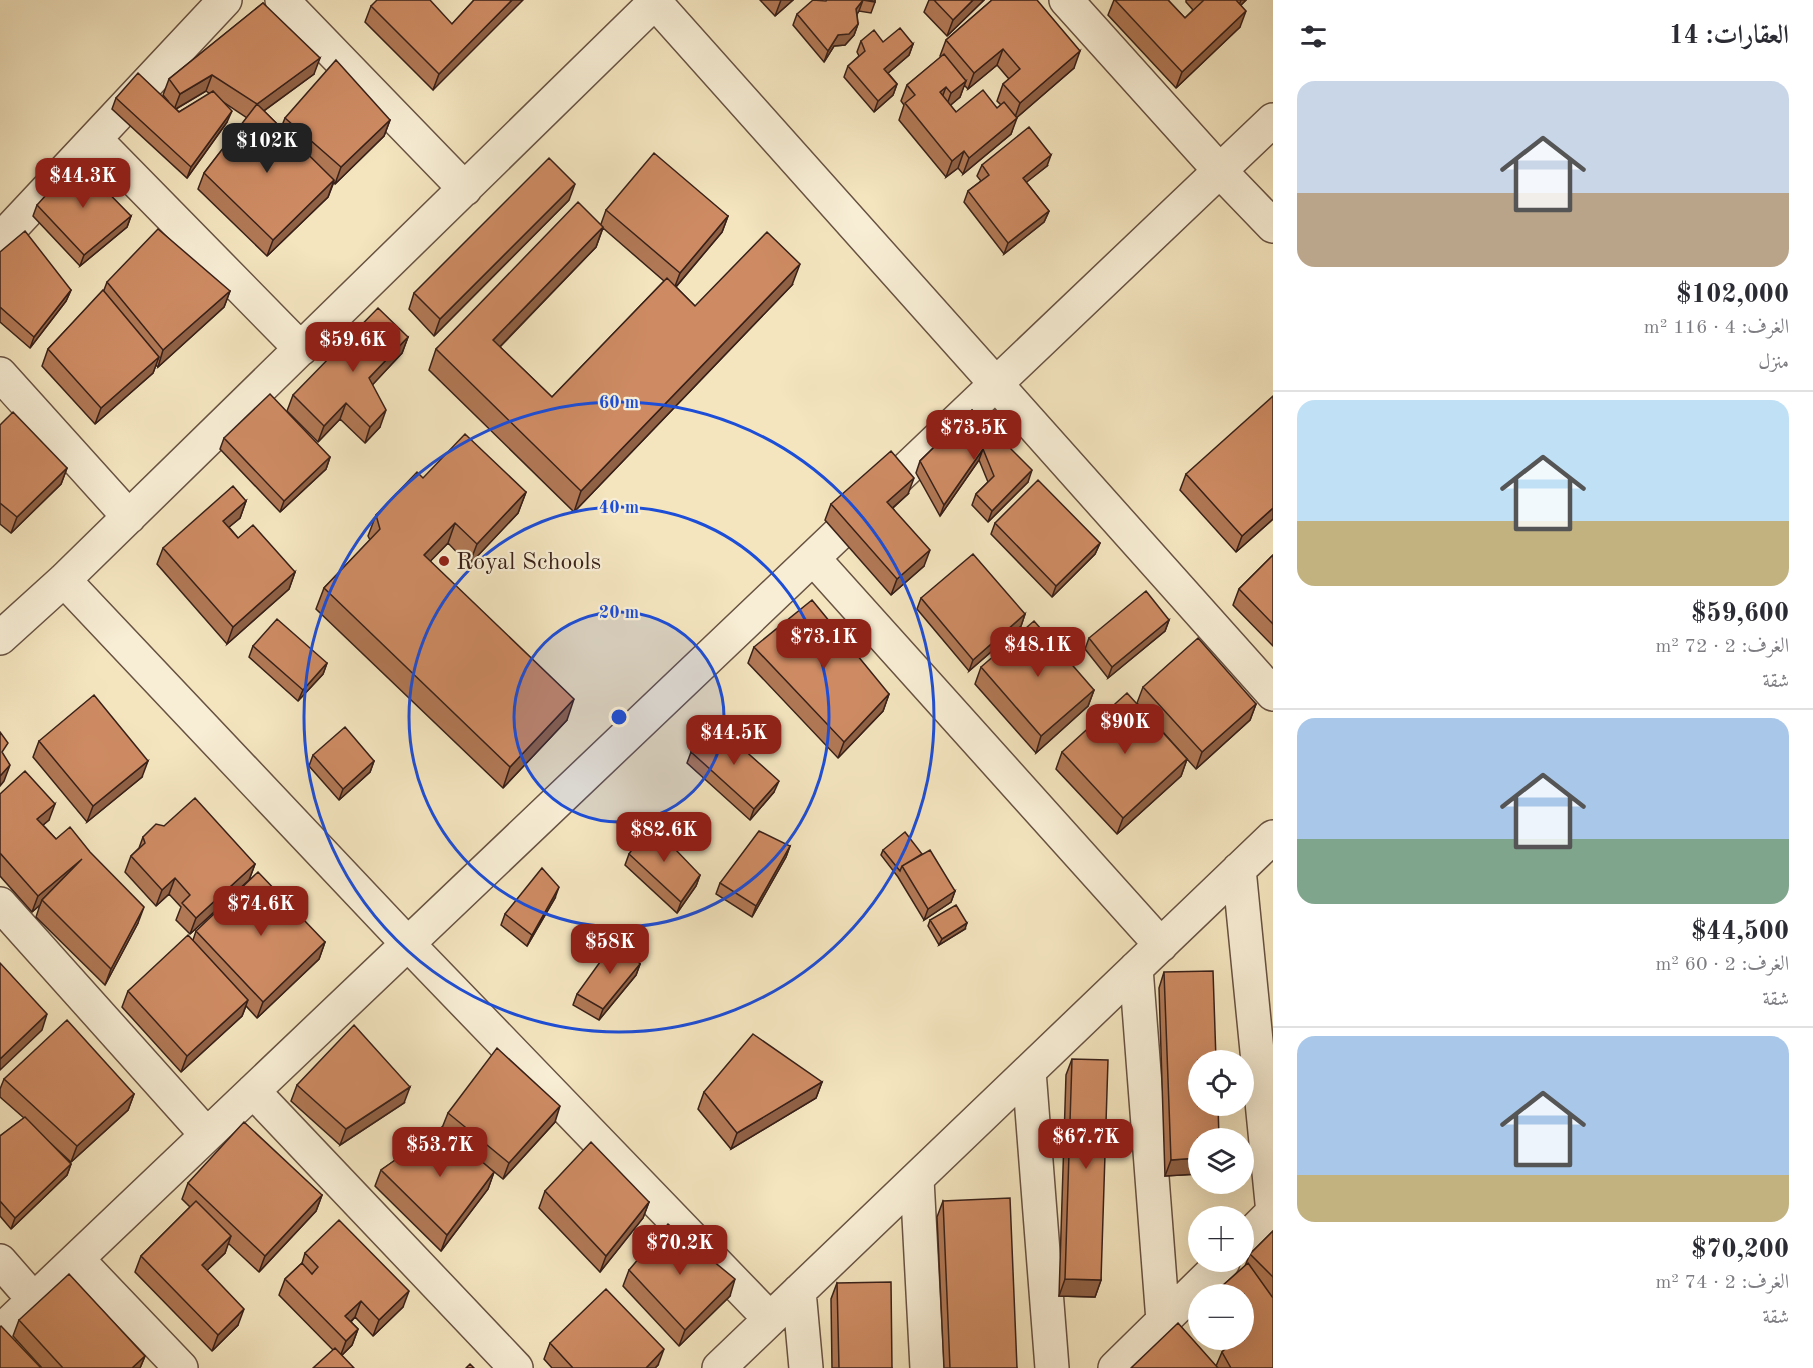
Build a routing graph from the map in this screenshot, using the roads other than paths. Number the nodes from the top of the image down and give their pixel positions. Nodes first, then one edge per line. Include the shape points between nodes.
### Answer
1 (225, 0) edge
2 (282, 0) edge
3 (1066, 0) edge
4 (655, 1) edge
5 (1273, 120) edge
6 (95, 138) junction
7 (1220, 171) junction
8 (465, 189) junction
9 (1273, 226) edge
10 (0, 240) edge
11 (301, 349) junction
12 (0, 374) edge
13 (996, 383) junction
14 (129, 517) junction
15 (813, 558) junction
16 (64, 580) junction
17 (0, 638) edge
18 (1273, 694) edge
19 (1273, 837) edge
20 (1239, 869) junction
21 (0, 904) edge
22 (408, 944) junction
23 (1161, 945) junction
24 (1136, 968) junction
25 (1029, 1071) junction
26 (253, 1091) junction
27 (207, 1135) junction
28 (917, 1179) junction
29 (1273, 1213) edge
30 (1254, 1231) edge
31 (77, 1259) junction
32 (0, 1260) edge
33 (1213, 1272) edge
34 (799, 1291) junction
35 (34, 1300) junction
36 (770, 1319) junction
37 (1163, 1321) junction
38 (0, 1332) edge
39 (181, 1368) edge
40 (516, 1368) edge
41 (719, 1368) edge
42 (806, 1368) edge
43 (927, 1368) edge
44 (1052, 1368) edge
45 (1115, 1368) edge

1 - 6 street
2 - 8 street
3 - 7 street
4 - 8 street
4 - 13 street
5 - 7 street
6 - 10 street
6 - 11 street
7 - 9 street
7 - 13 street
8 - 11 street
11 - 14 street
12 - 14 street
13 - 15 street
13 - 18 street
14 - 16 street
15 - 22 street
15 - 23 street
16 - 17 street
16 - 22 street
19 - 20 street
20 - 23 street
20 - 29 street
21 - 27 street
22 - 26 street
22 - 36 street
23 - 24 street
24 - 25 street
24 - 37 street
25 - 28 street
25 - 44 street
26 - 27 street
26 - 40 street
27 - 31 street
28 - 34 street
28 - 43 street
29 - 30 street
31 - 35 street
31 - 39 street
32 - 35 street
33 - 37 street
34 - 36 street
34 - 42 street
35 - 38 street
36 - 41 street
37 - 45 street

